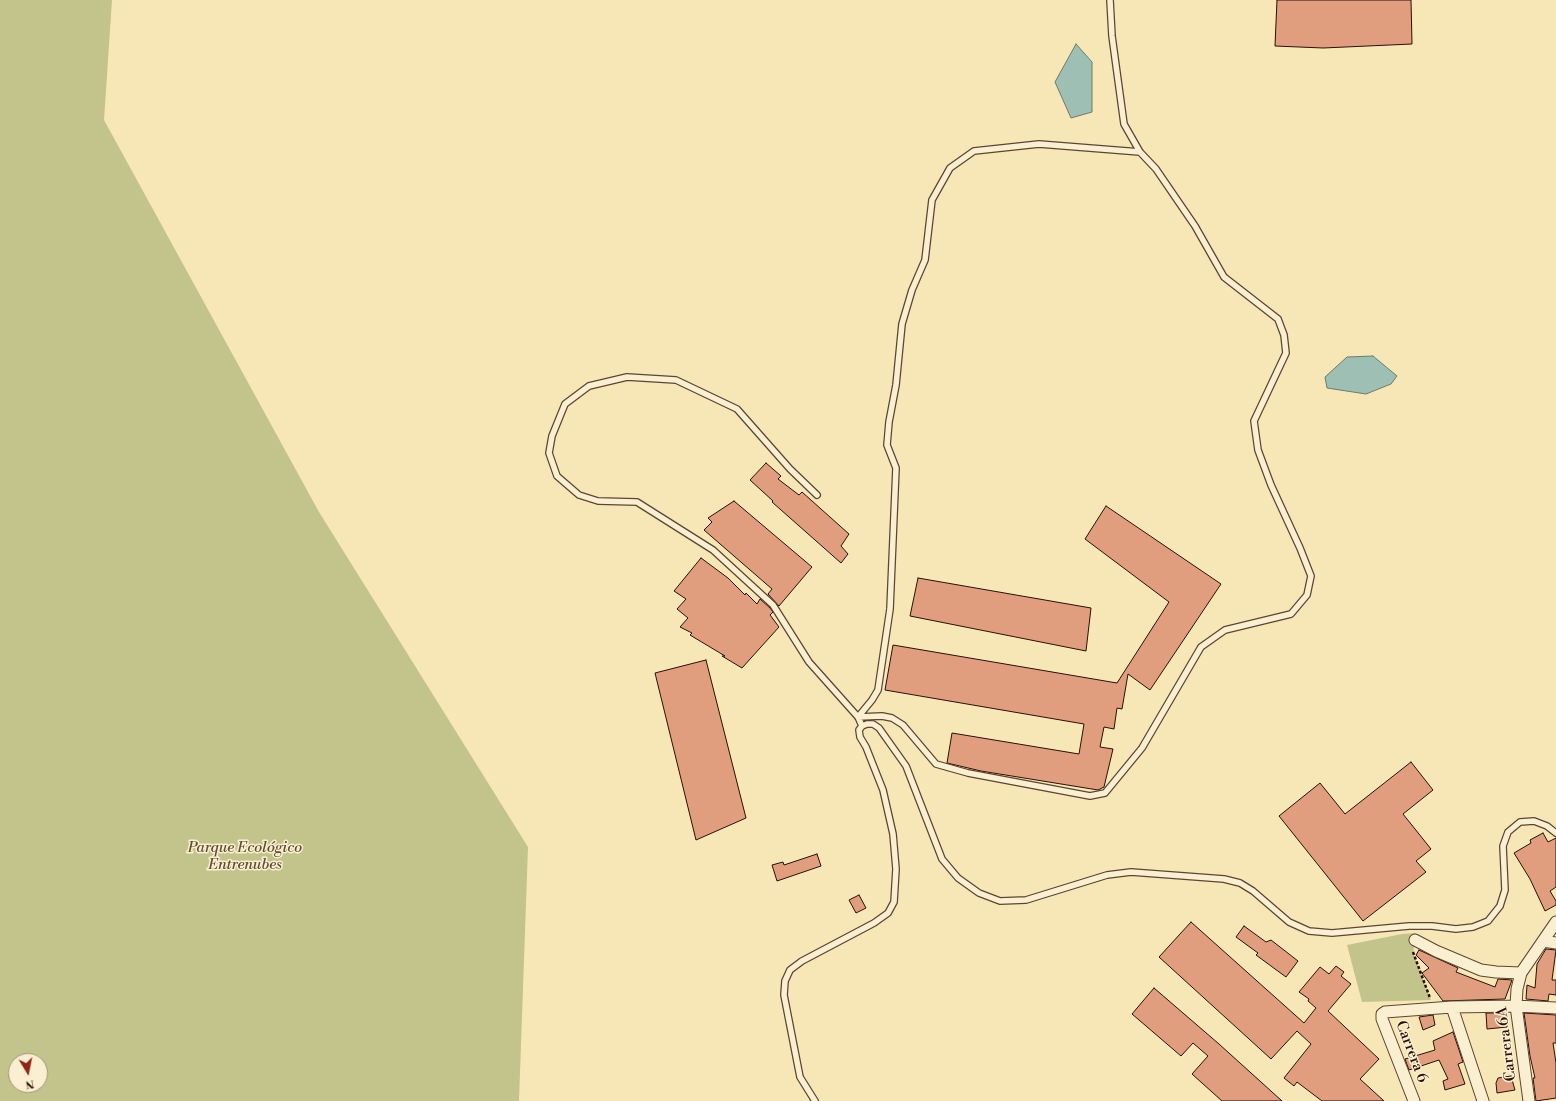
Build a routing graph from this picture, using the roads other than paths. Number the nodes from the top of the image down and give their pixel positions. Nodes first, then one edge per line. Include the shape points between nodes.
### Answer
1 (1110, 0) edge
2 (1140, 152) junction
3 (817, 495) dead end
4 (858, 717) junction
5 (862, 726) junction
6 (1556, 833) edge
7 (1556, 922) edge
8 (1415, 940) road end
9 (1543, 941) junction
10 (1556, 943) edge
11 (1521, 972) junction
12 (1516, 1006) junction
13 (1452, 1007) junction
14 (1556, 1008) edge
15 (815, 1101) edge
16 (1414, 1101) edge
17 (1483, 1101) edge
18 (1530, 1101) edge

1 - 2 lane via 1112,36 1124,124
2 - 4 lane via 1039,144 974,151 950,168 932,200 925,260 912,290 902,324 896,385 889,422 887,445 896,468 890,608 878,690
2 - 4 lane via 1156,169 1195,226 1224,276 1278,319 1284,335 1286,353 1254,421 1258,450 1311,576 1307,595 1291,614 1225,630 1201,647 1142,748 1105,793 1090,796 968,773 936,764 903,725 892,718
3 - 4 lane via 790,469 737,409 676,380 627,377 589,386 565,404 552,436 549,453 556,476 579,495 598,501 637,502 713,550 773,605 809,662
4 - 5 lane
5 - 6 lane via 873,724 879,728 906,766 942,859 958,878 979,893 1000,901 1026,900 1107,875 1131,872 1224,879 1240,883 1289,922 1310,931 1332,933 1409,926 1456,929 1473,927 1488,921 1500,906 1505,890 1503,846 1508,832 1520,822 1534,821
5 - 15 lane via 859,730 860,737 883,790 893,834 896,869 894,902 888,913 874,923 790,970 784,995 800,1077
7 - 9 street, Carrera 6A
8 - 11 street via 1481,970
9 - 10 street
9 - 11 street, Carrera 6A
11 - 12 street, Carrera 6A
12 - 13 street
12 - 14 street
12 - 18 street, Carrera 6A
13 - 16 street, Carrera 6 via 1382,1014
13 - 17 street

